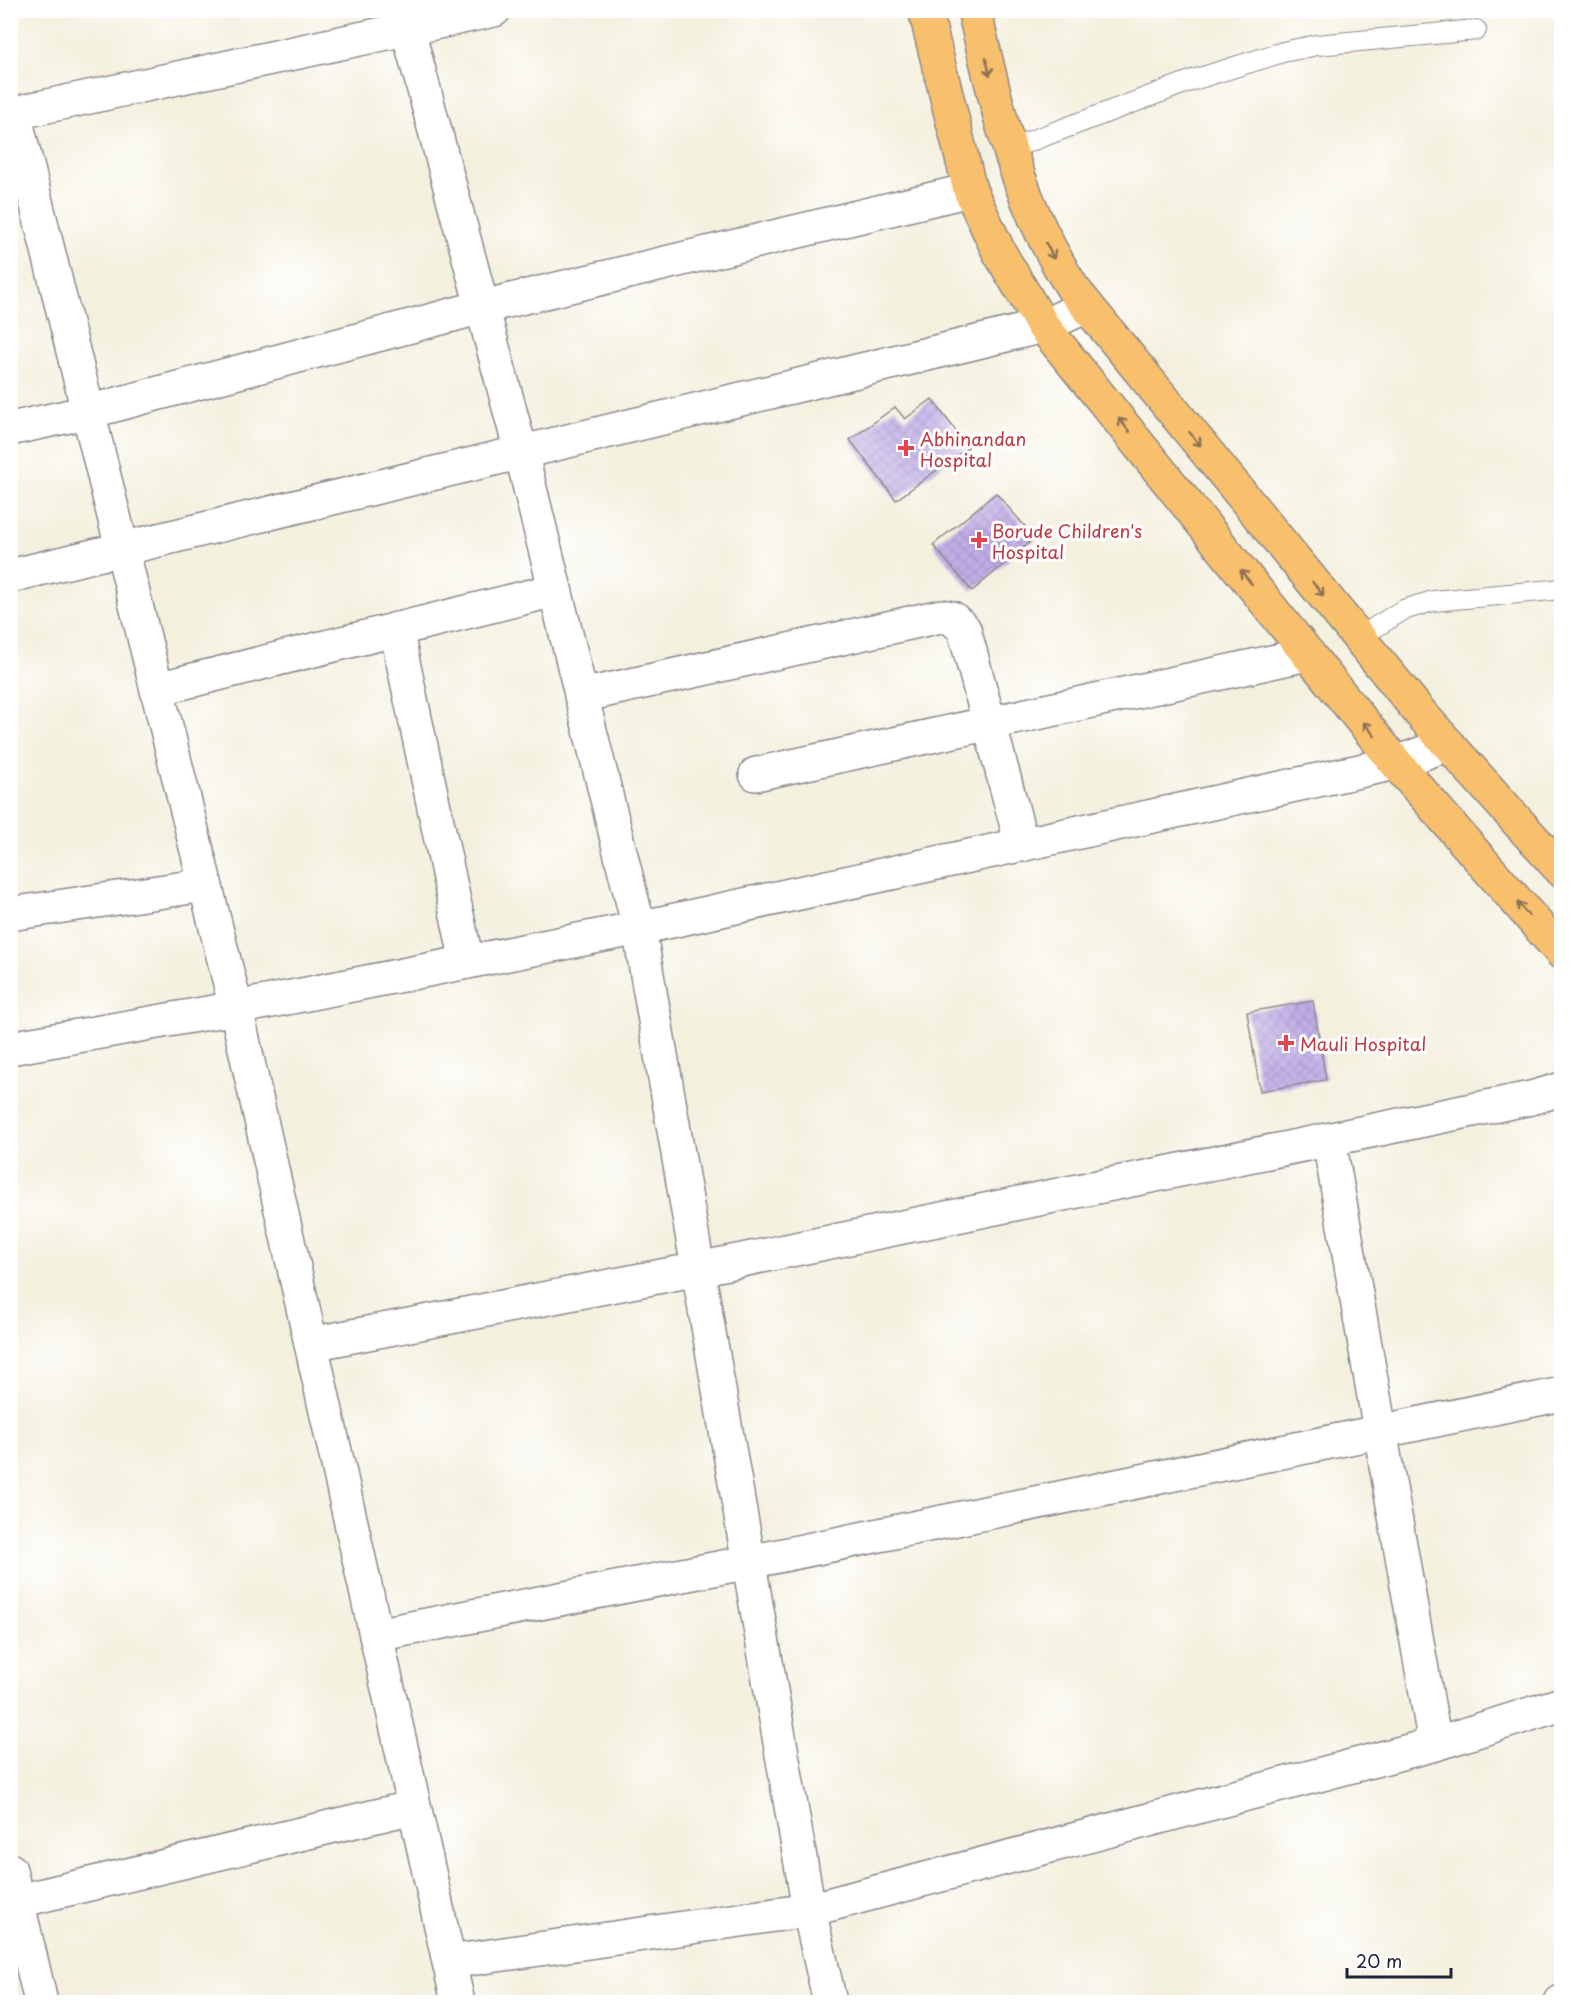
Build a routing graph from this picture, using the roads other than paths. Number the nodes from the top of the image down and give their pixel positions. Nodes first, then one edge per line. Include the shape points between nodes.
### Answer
1 (494, 10) edge
2 (925, 10) edge
3 (974, 10) edge
4 (408, 30) junction
5 (1476, 30) dead end
6 (12, 113) edge
7 (1007, 150) junction
8 (970, 190) junction
9 (1087, 306) junction
10 (482, 307) junction
11 (1043, 326) junction
12 (88, 412) junction
13 (10, 429) edge
14 (521, 452) junction
15 (122, 549) junction
16 (10, 576) edge
17 (1562, 589) edge
18 (555, 590) junction
19 (396, 629) junction
20 (1358, 638) junction
21 (1308, 654) junction
22 (157, 689) junction
23 (581, 696) junction
24 (992, 723) junction
25 (1448, 744) junction
26 (1396, 763) junction
27 (756, 774) dead end
28 (1022, 845) junction
29 (1562, 871) edge
30 (205, 885) junction
31 (10, 914) edge
32 (639, 928) junction
33 (1562, 953) edge
34 (466, 962) junction
35 (236, 1008) junction
36 (10, 1048) edge
37 (1562, 1089) edge
38 (1329, 1140) junction
39 (698, 1269) junction
40 (310, 1344) junction
41 (1562, 1394) edge
42 (1379, 1432) junction
43 (749, 1562) junction
44 (376, 1635) junction
45 (1562, 1704) edge
46 (1435, 1744) junction
47 (414, 1807) junction
48 (10, 1870) edge
49 (18, 1901) junction
50 (810, 1910) junction
51 (449, 1962) junction
52 (40, 2002) edge
53 (458, 2002) edge
54 (830, 2002) edge

1 - 4 street
2 - 8 main road
3 -> 7 main road
4 - 6 street
4 - 10 street
5 - 7 lane via 1317,45 1283,52 1193,80
6 - 12 street
7 -> 9 main road via 1053,258
8 - 10 street
8 - 11 main road via 999,252
9 - 11 street
9 -> 20 main road
10 - 12 street
10 - 14 street
11 - 14 street
21 -> 11 main road
12 - 13 street
12 - 15 street
14 - 15 street
14 - 18 street
15 - 16 street
15 - 22 street
17 - 20 lane via 1433,601 1403,610
18 - 19 street
18 - 23 street
19 - 22 street
19 - 34 street
20 - 25 main road
21 - 24 street
26 -> 21 main road
22 - 30 street
23 - 24 street via 941,616 952,618 964,629
23 - 32 street
24 - 27 street
24 - 28 street
25 - 26 street
25 - 29 main road
26 - 28 street
33 -> 26 main road
28 - 32 street
30 - 31 street
30 - 35 street
32 - 34 street
32 - 39 street
34 - 35 street
35 - 36 street
35 - 40 street
37 - 38 street
38 - 39 street
38 - 42 street
39 - 40 street
39 - 43 street
40 - 44 street
41 - 42 street
42 - 43 street
42 - 46 street
43 - 44 street
43 - 50 street
44 - 47 street
45 - 46 street
46 - 50 street
47 - 49 street
47 - 51 street
48 - 49 street
49 - 52 street
50 - 51 street
50 - 54 street
51 - 53 street

